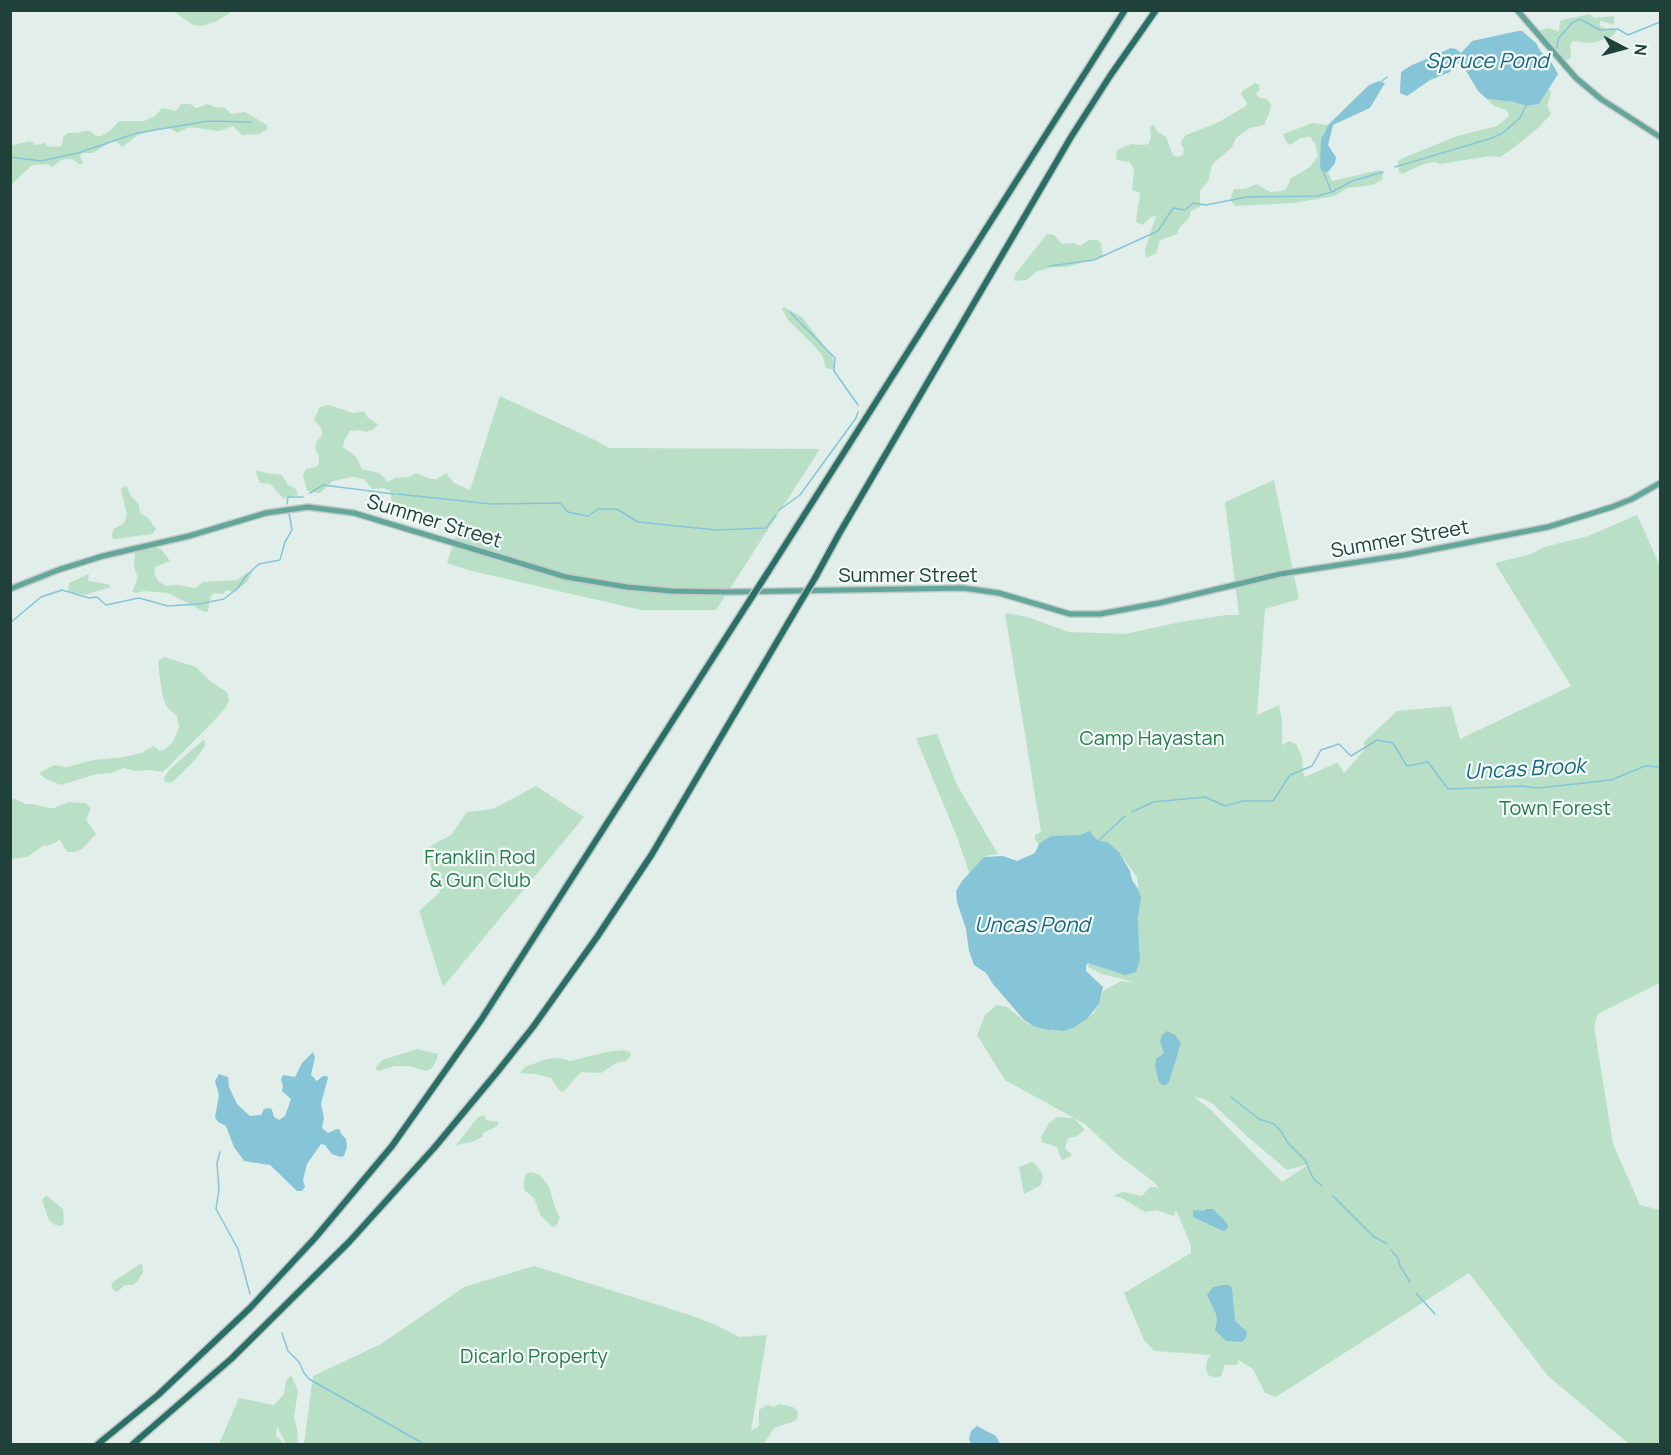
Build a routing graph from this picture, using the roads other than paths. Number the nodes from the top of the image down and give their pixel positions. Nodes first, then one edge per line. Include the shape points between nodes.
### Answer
1 (1125, 10) edge
2 (1156, 10) edge
3 (1516, 10) edge
4 (1660, 137) edge
5 (1660, 483) edge
6 (10, 589) edge
7 (98, 1444) edge
8 (133, 1444) edge

1 - 7 highway, bridge via 481,1020 428,1097 380,1161 250,1308 158,1395
2 - 8 highway, bridge via 1071,137 652,854 533,1027 434,1148 349,1242 231,1359
3 - 4 main road via 1576,78
5 - 6 main road, Summer Street via 1612,507 1548,527 1280,574 1100,614 1070,614 1013,596 966,588 727,592 627,587 566,578 367,517 308,507 281,509 76,564

